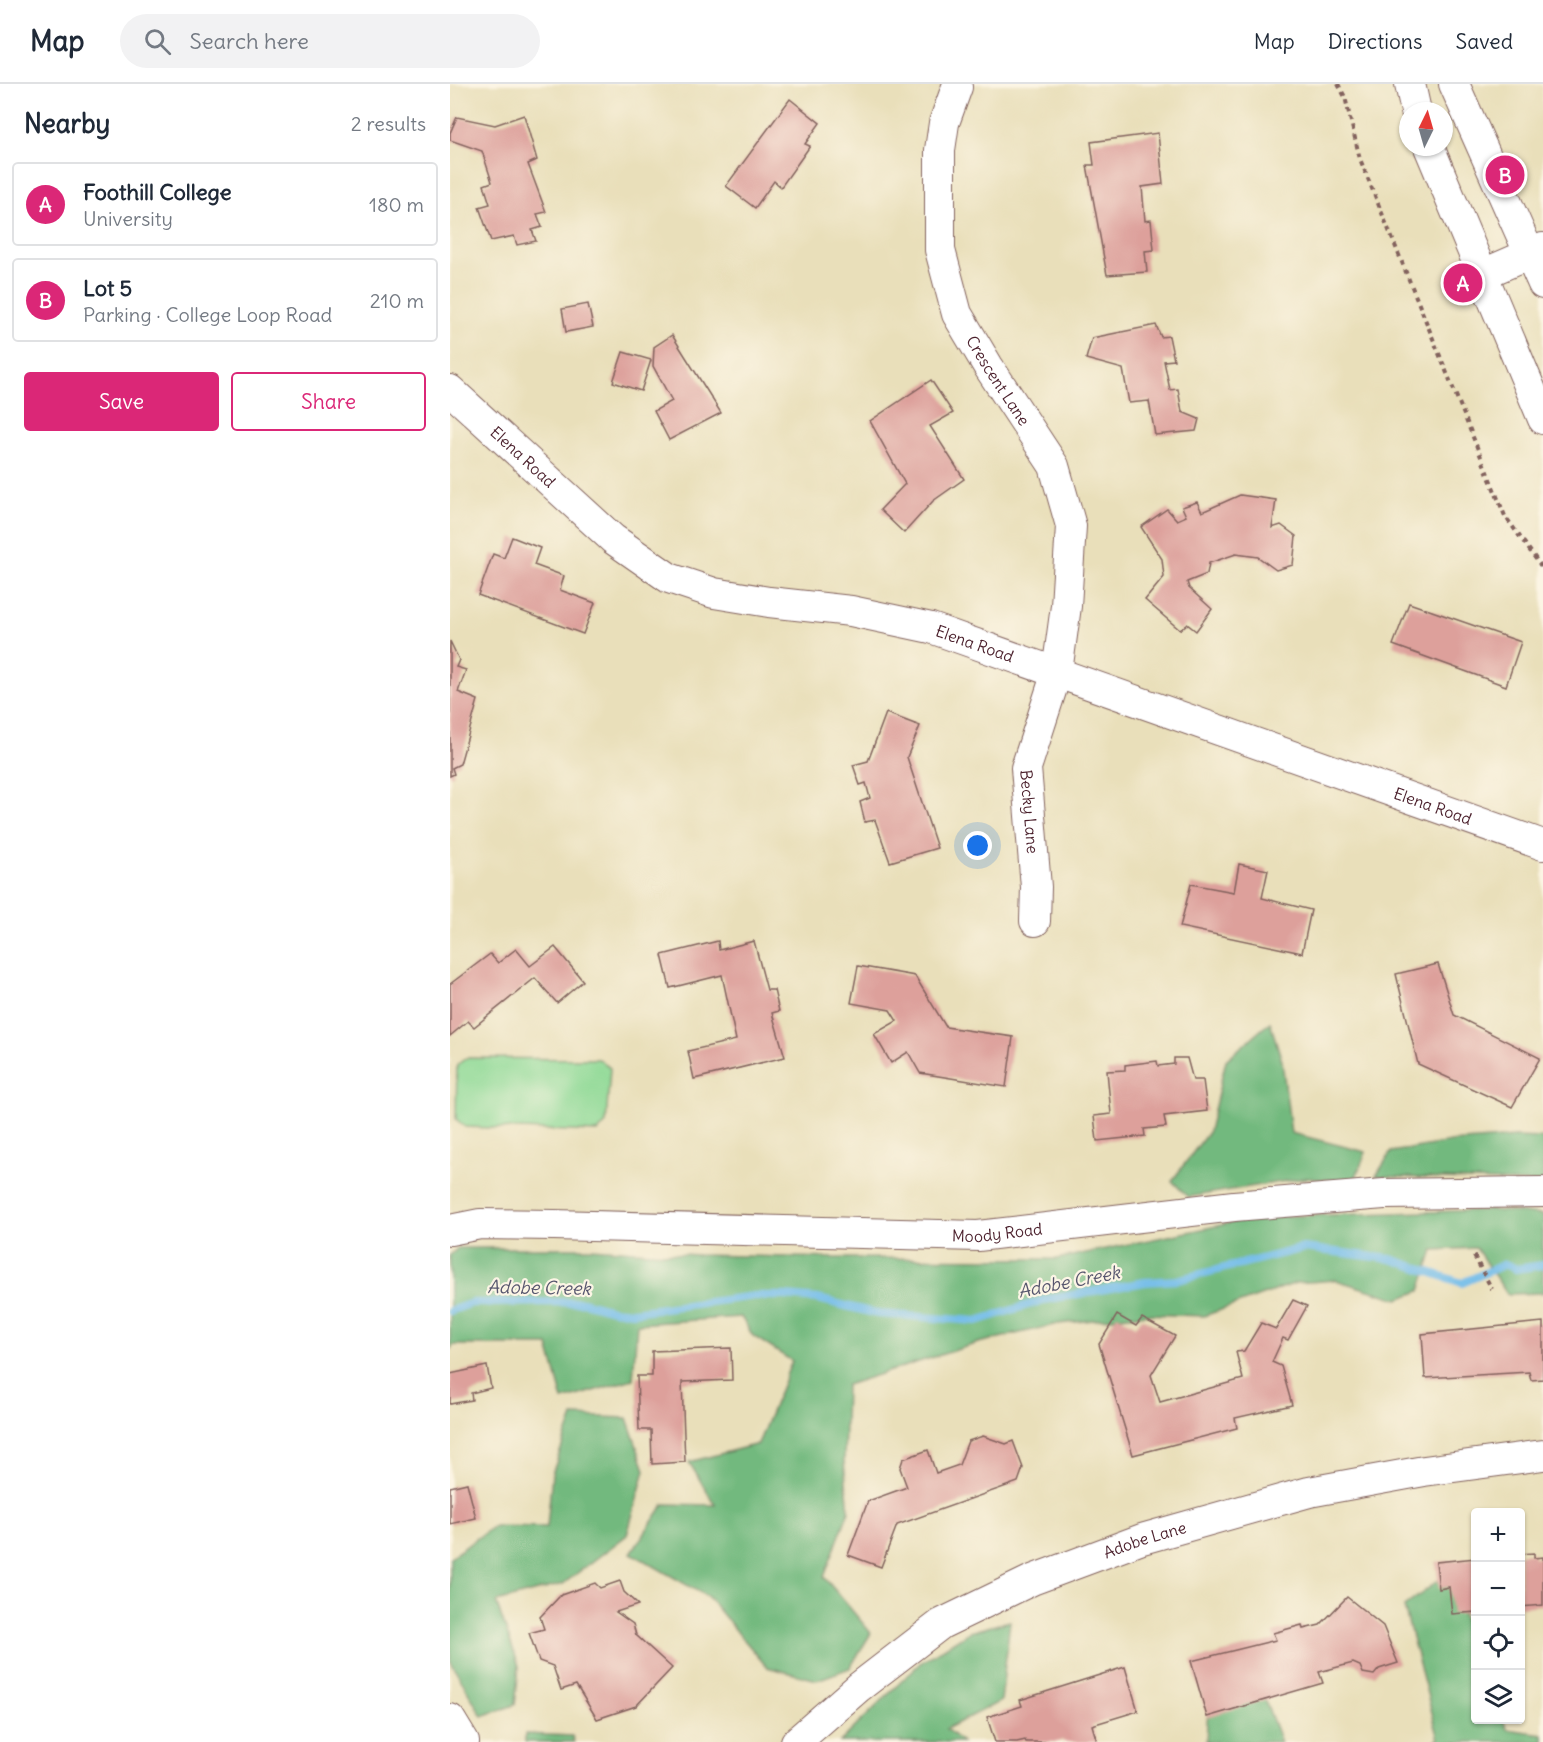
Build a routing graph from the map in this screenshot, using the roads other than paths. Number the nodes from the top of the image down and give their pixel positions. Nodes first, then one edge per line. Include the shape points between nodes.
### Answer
1 (1410, 84) edge
2 (1454, 84) edge
3 (957, 87) dead end
4 (1414, 102) edge
5 (1433, 156) edge
6 (1536, 251) edge
7 (1481, 274) junction
8 (1543, 284) edge
9 (450, 390) edge
10 (1543, 419) edge
11 (1057, 672) junction
12 (1543, 845) edge
13 (1035, 921) dead end
14 (1543, 1192) edge
15 (450, 1230) edge
16 (1543, 1455) edge
17 (450, 1719) edge
18 (464, 1742) edge
19 (796, 1742) edge

1 - 4 street
2 - 6 street
3 - 11 street, Crescent Lane via 944,123 940,150 940,250 957,314 1054,466 1071,526
5 - 7 street
6 - 7 street
6 - 8 street
7 - 10 street
9 - 11 street, Elena Road via 613,539 669,578 714,593 851,611 931,628
11 - 12 street, Elena Road
11 - 13 street, Becky Lane via 1026,768
14 - 15 street, Moody Road via 1384,1194 1234,1206 978,1236 480,1224
16 - 19 street, Adobe Lane via 1309,1492 1142,1539 1032,1580 941,1624
17 - 18 street

